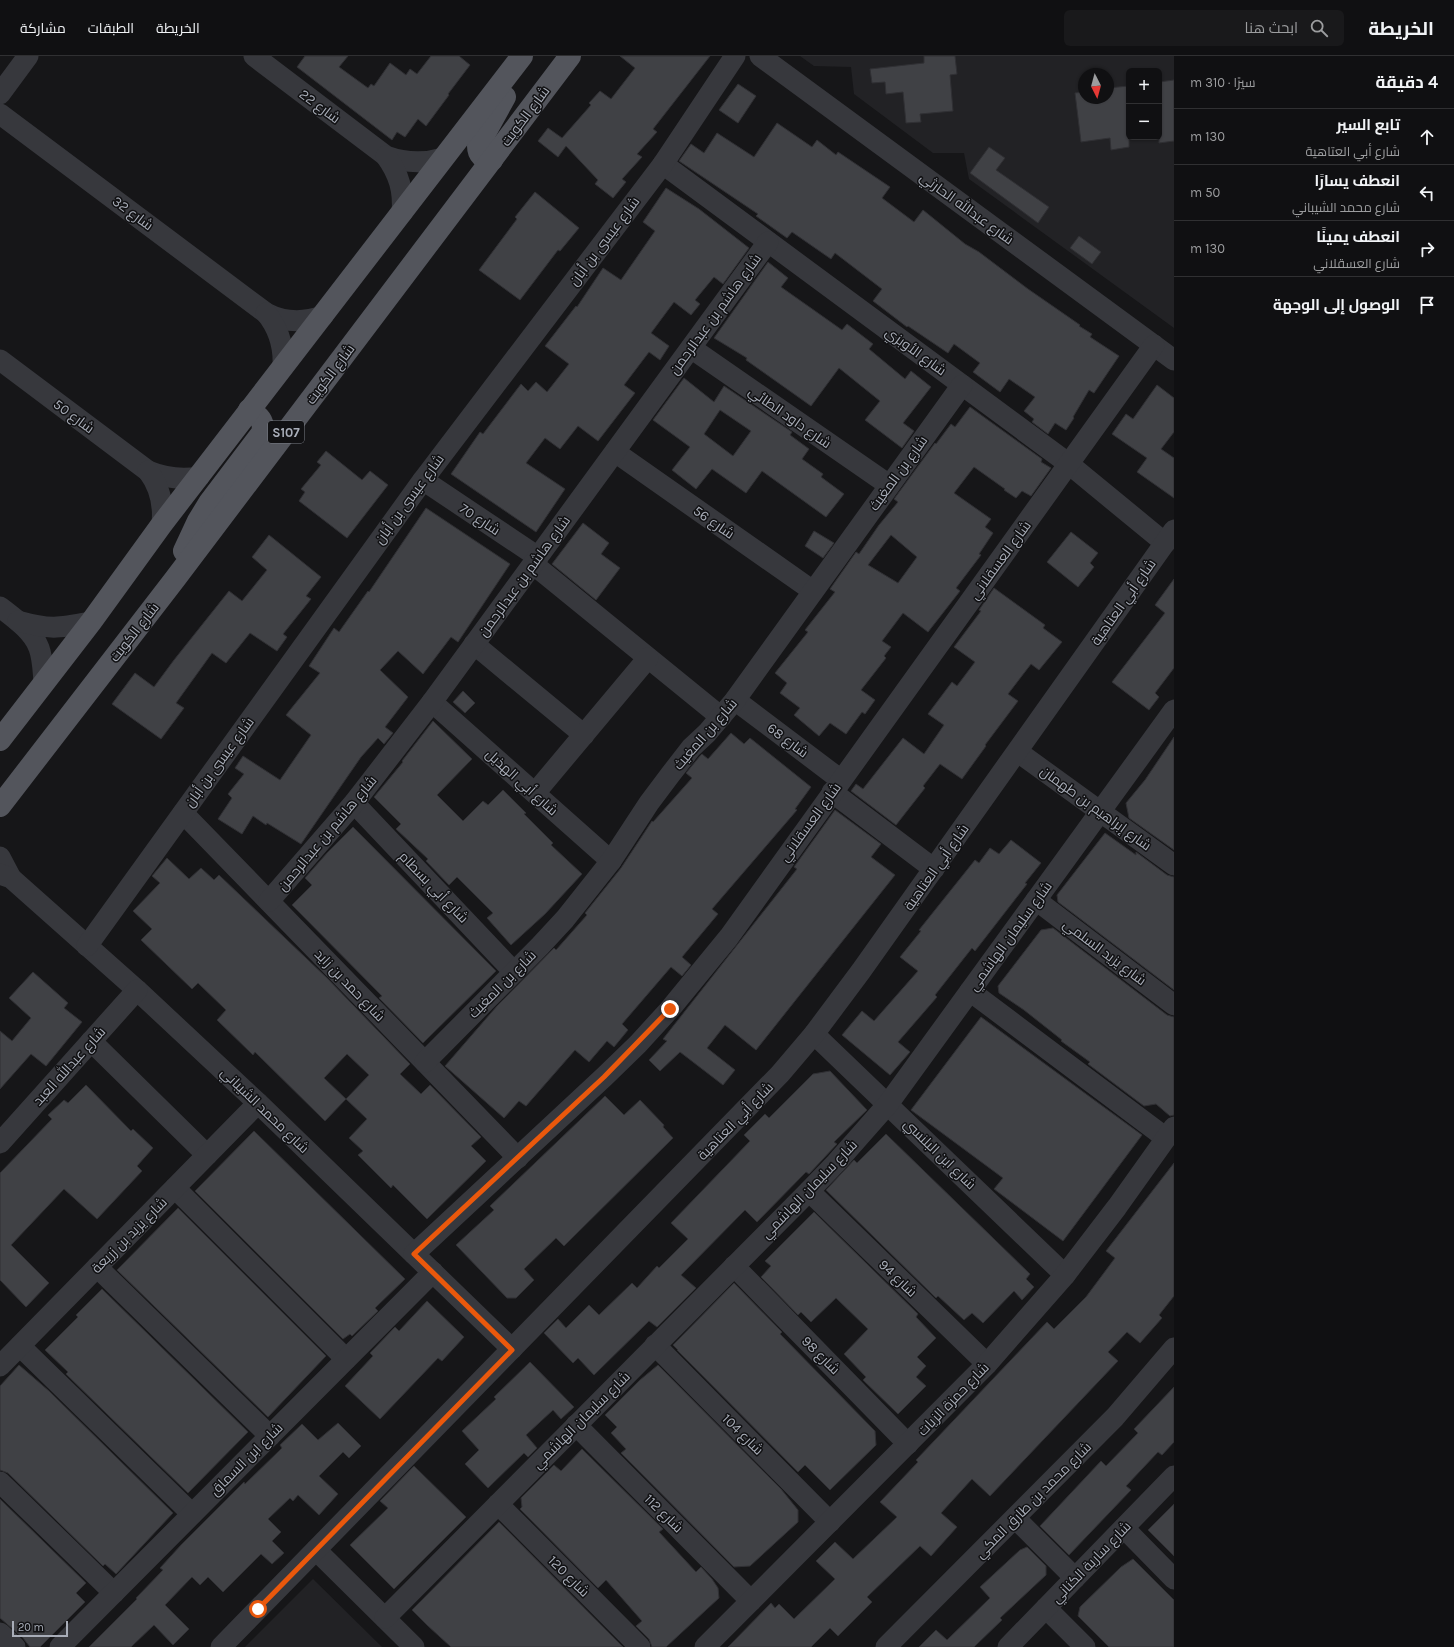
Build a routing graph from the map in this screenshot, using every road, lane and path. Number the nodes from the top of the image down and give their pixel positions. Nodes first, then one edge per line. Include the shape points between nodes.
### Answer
1 (28, 56) edge
2 (254, 56) edge
3 (523, 56) edge
4 (570, 56) edge
5 (735, 56) edge
6 (760, 56) edge
7 (0, 94) edge
8 (0, 114) edge
9 (386, 156) junction
10 (443, 158) junction
11 (492, 160) junction
12 (663, 164) junction
13 (402, 213) junction
14 (768, 242) junction
15 (266, 313) junction
16 (323, 316) junction
17 (1154, 345) junction
18 (691, 348) junction
19 (0, 360) edge
20 (1174, 360) edge
21 (283, 366) junction
22 (962, 385) junction
23 (249, 410) junction
24 (615, 452) junction
25 (1069, 464) junction
26 (148, 471) junction
27 (199, 477) junction
28 (423, 480) junction
29 (889, 486) junction
30 (162, 524) junction
31 (1170, 537) edge
32 (535, 561) junction
33 (175, 579) junction
34 (813, 591) junction
35 (0, 607) edge
36 (18, 621) junction
37 (91, 622) junction
38 (474, 644) junction
39 (648, 658) junction
40 (44, 682) junction
41 (735, 700) junction
42 (432, 702) junction
43 (721, 717) junction
44 (1171, 722) edge
45 (584, 734) junction
46 (0, 740) edge
47 (1018, 752) junction
48 (837, 786) junction
49 (534, 793) junction
50 (354, 803) junction
51 (0, 806) edge
52 (1100, 812) junction
53 (183, 813) junction
54 (0, 857) edge
55 (611, 861) junction
56 (1174, 865) edge
57 (934, 869) junction
58 (5, 876) edge
59 (1036, 900) junction
60 (269, 902) junction
61 (87, 946) junction
62 (514, 972) junction
63 (137, 990) junction
64 (970, 991) junction
65 (1174, 1005) edge
66 (814, 1034) junction
67 (92, 1041) junction
68 (425, 1062) junction
69 (258, 1103) junction
70 (888, 1104) junction
71 (1170, 1132) edge
72 (0, 1143) edge
73 (207, 1155) junction
74 (518, 1158) junction
75 (174, 1188) junction
76 (810, 1191) junction
77 (414, 1254) junction
78 (734, 1266) junction
79 (97, 1267) junction
80 (432, 1272) junction
81 (1065, 1275) junction
82 (655, 1345) junction
83 (20, 1346) junction
84 (1174, 1348) edge
85 (512, 1350) junction
86 (346, 1359) junction
87 (987, 1364) junction
88 (0, 1366) edge
89 (576, 1425) junction
90 (270, 1436) junction
91 (908, 1444) junction
92 (1174, 1476) edge
93 (0, 1482) edge
94 (498, 1504) junction
95 (192, 1514) junction
96 (1014, 1518) junction
97 (830, 1522) junction
98 (1124, 1528) junction
99 (316, 1550) junction
100 (1075, 1578) junction
101 (1174, 1580) edge
102 (114, 1593) junction
103 (751, 1601) junction
104 (1046, 1608) junction
105 (385, 1618) junction
106 (0, 1633) edge
107 (14, 1647) edge
108 (60, 1647) edge
109 (221, 1647) edge
110 (414, 1647) edge
111 (640, 1647) edge
112 (705, 1647) edge
113 (886, 1647) edge
114 (1008, 1647) edge
115 (1085, 1647) edge

1 - 7 street
2 - 9 street, شارع 22
3 - 10 main road
3 - 11 main road via 513,82 478,146 483,158
4 - 11 main road, شارع الكويت / S107
5 - 12 street, شارع عيسى بن أبان
6 - 17 street, شارع عبدالله الحارثي
8 - 15 street, شارع 32
9 - 10 street, شارع 22 via 414,163
9 - 13 street, شارع 22 via 400,183
10 - 13 main road
11 - 33 main road, شارع الكويت / S107
12 - 14 street, شارع الأوبزي
12 - 28 street, شارع عيسى بن أبان
13 - 16 main road
14 - 18 street, شارع هاشم بن عبدالرحمن
14 - 22 street, شارع الأوبزي
15 - 16 street, شارع 32 via 275,318 294,321
15 - 21 street, شارع 32 via 280,338
16 - 21 main road
17 - 20 street, شارع عبدالله الحارثي
17 - 25 street, شارع العسقلاني
18 - 24 street, شارع هاشم بن عبدالرحمن
18 - 29 street, شارع داود الطائي
19 - 26 street, شارع 50
21 - 23 main road
22 - 25 street, شارع الأوبزي
22 - 29 street, شارع بن المغيث
23 - 27 main road
23 - 33 main road via 262,420 262,433 209,503 189,540
24 - 32 street, شارع هاشم بن عبدالرحمن
24 - 34 street, شارع 56
25 - 31 street, شارع الأوبزي
25 - 48 street, شارع العسقلاني
26 - 27 street, شارع 50 via 178,479
26 - 30 street, شارع 50 via 161,496
27 - 30 main road
28 - 32 street, شارع 70
28 - 53 street, شارع عيسى بن أبان
29 - 34 street, شارع بن المغيث
30 - 37 main road
31 - 47 street, شارع أبي العتاهية
32 - 38 street, شارع هاشم بن عبدالرحمن
32 - 39 street, شارع 70
33 - 51 main road, شارع الكويت / S107
34 - 41 street, شارع بن المغيث
35 - 36 street
36 - 37 street via 38,627 55,628
36 - 40 street via 38,646
37 - 40 main road
38 - 42 street, شارع هاشم بن عبدالرحمن
38 - 45 street
39 - 43 street, شارع 70
39 - 45 street
40 - 46 main road
41 - 43 street, شارع بن المغيث
41 - 48 street, شارع 68
42 - 49 street, شارع أبي الهذيل
42 - 50 street, شارع هاشم بن عبدالرحمن
43 - 55 street, شارع بن المغيث via 670,775
44 - 52 street, شارع سليمان الهاشمي
45 - 49 street
47 - 52 street, شارع إبراهيم بن طهمان
47 - 57 street, شارع أبي العتاهية
48 - 57 street, شارع 68
48 - 74 street, شارع العسقلاني via 729,937 670,1009 604,1077
49 - 55 street, شارع أبي الهذيل
50 - 60 street, شارع هاشم بن عبدالرحمن
50 - 62 street, شارع أبي بسطام
52 - 56 street, شارع إبراهيم بن طهمان
52 - 59 street, شارع سليمان الهاشمي
53 - 60 street, شارع حمد بن زايد
53 - 61 street, شارع عيسى بن أبان
54 - 58 street, شارع محمد الشيباني
55 - 62 street, شارع بن المغيث via 565,919
57 - 66 street, شارع أبي العتاهية
58 - 61 street, شارع محمد الشيباني
59 - 64 street, شارع سليمان الهاشمي
59 - 65 street, شارع يزيد السلمي
60 - 68 street, شارع حمد بن زايد
61 - 63 street, شارع محمد الشيباني
62 - 68 street, شارع بن المغيث
63 - 67 street, شارع عبدالله العبد
63 - 69 street, شارع محمد الشيباني
64 - 70 street, شارع سليمان الهاشمي
64 - 71 street
66 - 70 street, شارع ابن البلنسي
66 - 85 street, شارع أبي العتاهية via 744,1112
67 - 72 street, شارع عبدالله العبد
67 - 73 street
68 - 74 street, شارع حمد بن زايد
69 - 73 street, شارع يزيد بن زريعة
69 - 77 street, شارع محمد الشيباني
70 - 76 street, شارع سليمان الهاشمي
70 - 81 street, شارع ابن البلنسي
71 - 81 street, شارع حمزة الزيات
73 - 75 street, شارع يزيد بن زريعة
74 - 77 street, شارع العسقلاني
75 - 79 street, شارع يزيد بن زريعة
75 - 86 street
76 - 78 street, شارع سليمان الهاشمي
76 - 87 street, شارع 94
77 - 80 street, شارع محمد الشيباني
78 - 82 street, شارع سليمان الهاشمي
78 - 91 street, شارع 98
79 - 83 street, شارع يزيد بن زريعة
79 - 90 street
80 - 85 street, شارع محمد الشيباني
80 - 86 street, شارع ابن السماق
81 - 87 street, شارع حمزة الزيات
82 - 89 street, شارع سليمان الهاشمي
82 - 97 street, شارع 104
83 - 88 street, شارع يزيد بن زريعة
83 - 95 street
84 - 96 street, شارع محمد بن طارق المكي via 1115,1417
85 - 99 street, شارع أبي العتاهية
86 - 90 street, شارع ابن السماق
87 - 91 street, شارع حمزة الزيات
89 - 94 street, شارع سليمان الهاشمي
89 - 103 street, شارع 112
90 - 95 street, شارع ابن السماق
91 - 97 street, شارع حمزة الزيات
92 - 98 street, شارع سارية الكناني
93 - 102 street
94 - 105 street, شارع سليمان الهاشمي
94 - 111 street, شارع 120
95 - 102 street, شارع ابن السماق
96 - 100 street
96 - 113 street, شارع محمد بن طارق المكي
97 - 103 street, شارع حمزة الزيات
98 - 100 street, شارع سارية الكناني
98 - 101 street
99 - 105 street
99 - 109 street, شارع أبي العتاهية
100 - 104 street, شارع سارية الكناني
102 - 108 street, شارع ابن السماق
103 - 112 street, شارع حمزة الزيات
104 - 114 street, شارع سارية الكناني
104 - 115 street
105 - 110 street
106 - 107 street

